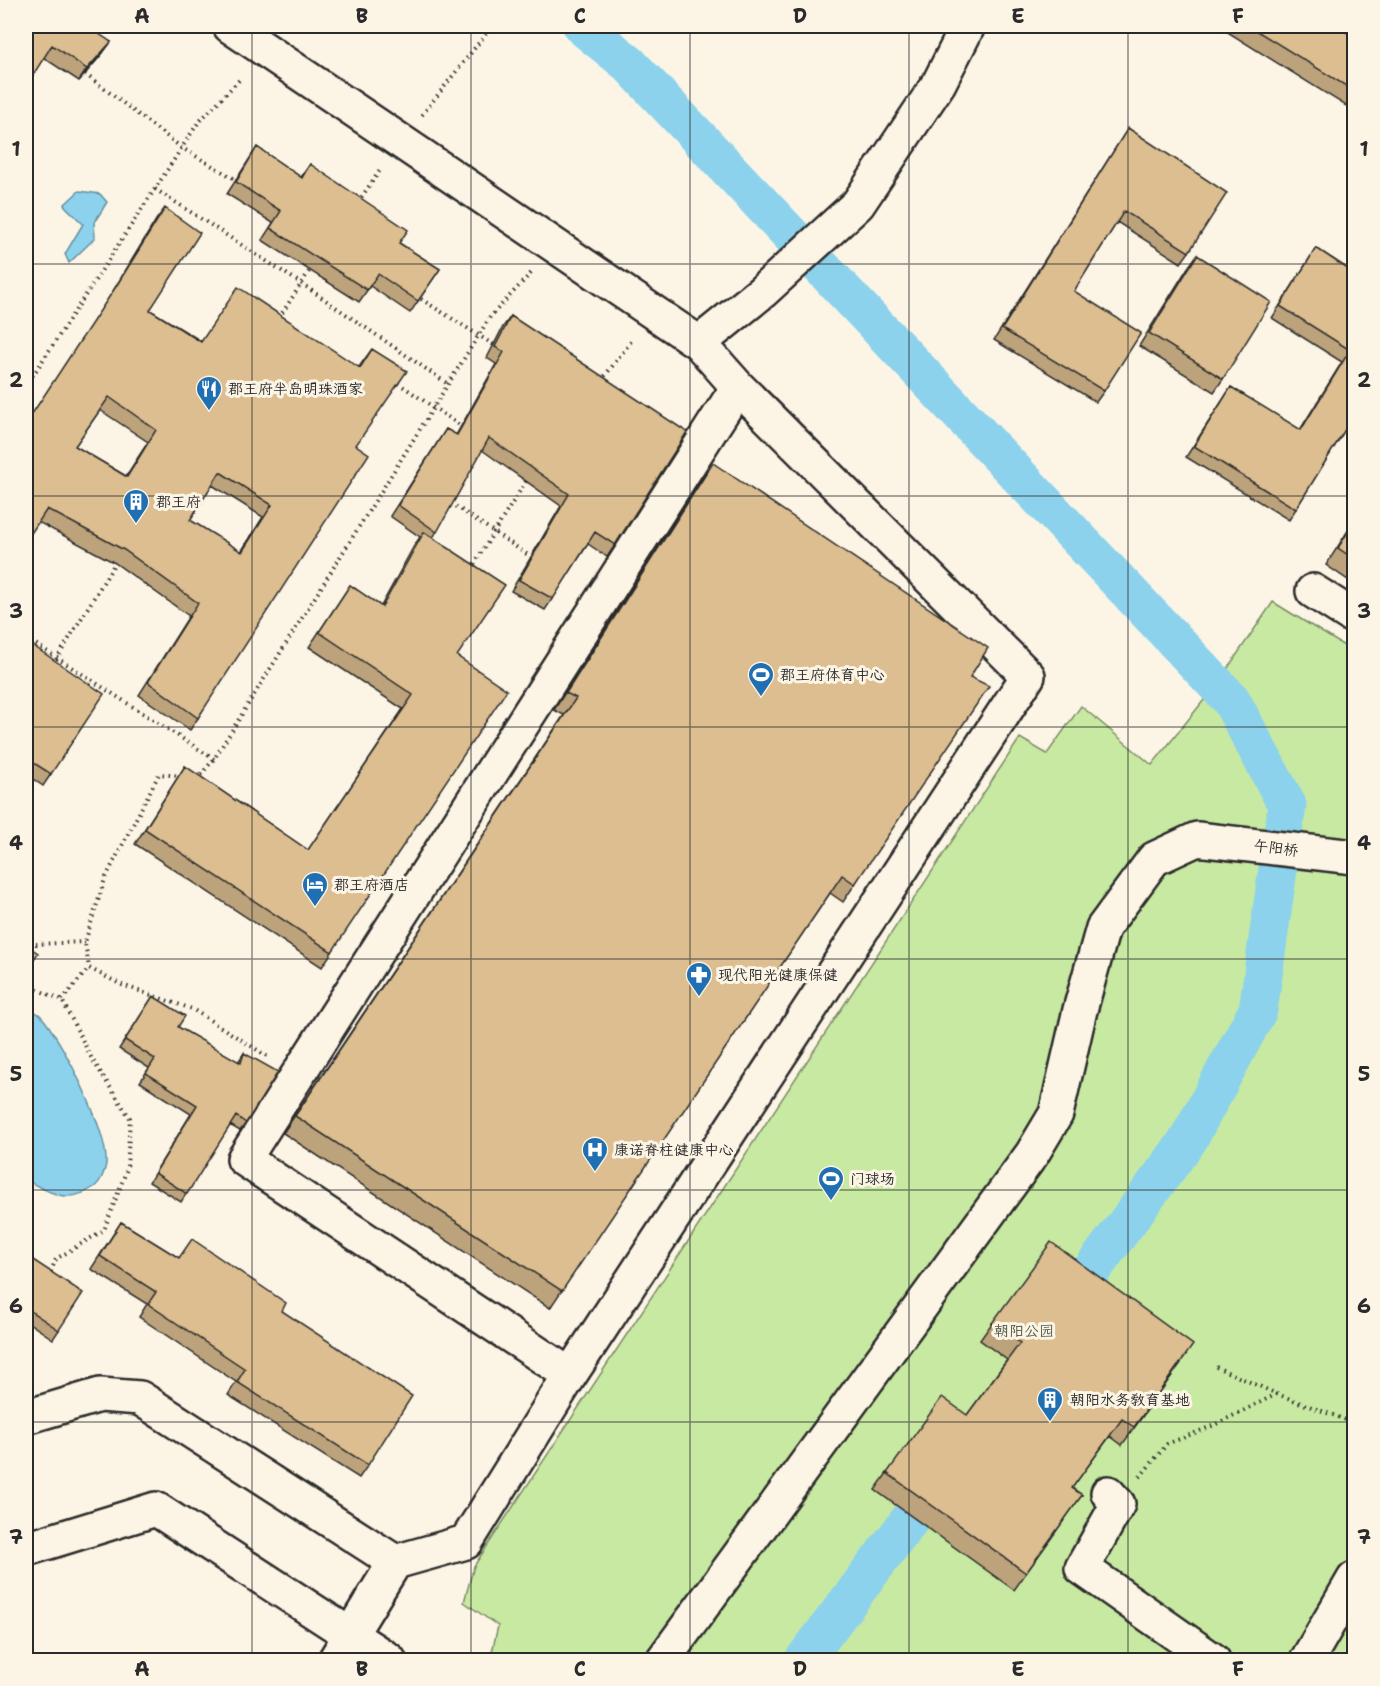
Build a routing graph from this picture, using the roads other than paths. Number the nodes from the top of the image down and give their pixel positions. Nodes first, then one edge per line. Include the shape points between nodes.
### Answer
1 (230, 26) edge
2 (968, 26) edge
3 (699, 344) junction
4 (738, 387) junction
5 (1313, 591) dead end
6 (1354, 617) edge
7 (1354, 857) edge
8 (570, 1375) junction
9 (26, 1417) edge
10 (1113, 1498) road end
11 (26, 1549) edge
12 (396, 1562) junction
13 (1354, 1579) edge
14 (342, 1648) edge
15 (389, 1660) edge
16 (663, 1660) edge
17 (1213, 1660) edge
18 (1307, 1660) edge

1 - 3 lane
2 - 3 lane via 939,83 858,204
3 - 4 lane
4 - 8 lane via 1028,676
4 - 8 lane via 244,1159
5 - 6 lane
7 - 16 lane, 午阳桥 via 1197,839 1154,860 1103,928 1056,1114 1032,1154
8 - 12 lane via 466,1542
9 - 12 lane via 100,1395 140,1398
10 - 17 lane via 1082,1568
11 - 14 lane via 156,1509
12 - 14 lane
13 - 18 lane
14 - 15 lane

